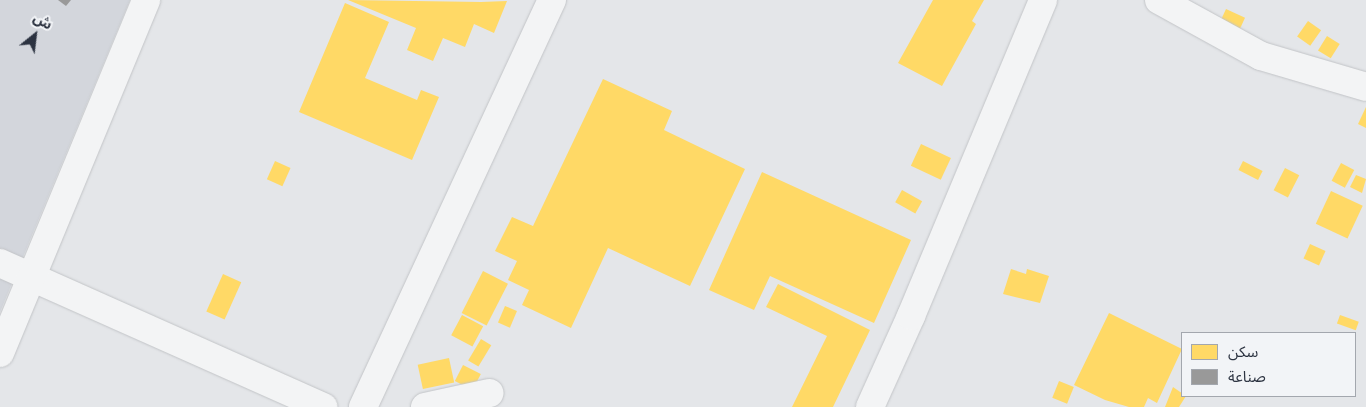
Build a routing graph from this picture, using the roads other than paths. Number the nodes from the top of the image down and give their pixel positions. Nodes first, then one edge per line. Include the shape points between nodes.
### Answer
1 (146, 0) edge
2 (552, 0) edge
3 (1043, 0) edge
4 (1159, 0) edge
5 (1366, 87) edge
6 (0, 263) edge
7 (32, 280) junction
8 (0, 352) edge
9 (490, 393) dead end
10 (323, 407) edge
11 (363, 407) edge
12 (425, 407) edge
13 (870, 407) edge

1 - 7 street
2 - 11 street
3 - 13 street via 912,316
4 - 5 street via 1261,56
6 - 7 street
7 - 8 street
7 - 10 street
9 - 12 street

